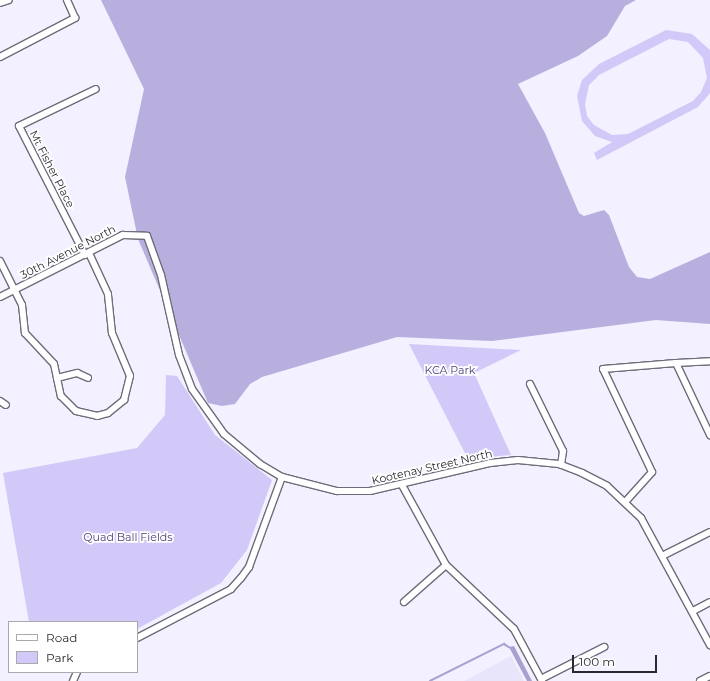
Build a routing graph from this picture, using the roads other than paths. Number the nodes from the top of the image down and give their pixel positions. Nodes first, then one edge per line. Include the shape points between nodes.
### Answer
1 (9, 0) edge
2 (67, 0) edge
3 (0, 3) edge
4 (0, 57) edge
5 (96, 89) dead end
6 (147, 236) joint
7 (87, 254) junction
8 (0, 261) edge
9 (14, 290) junction
10 (0, 297) edge
11 (710, 361) edge
12 (676, 364) junction
13 (57, 378) junction
14 (88, 378) dead end
15 (530, 384) dead end
16 (0, 401) edge
17 (6, 405) dead end
18 (710, 435) edge
19 (561, 465) junction
20 (282, 477) junction
21 (402, 485) junction
22 (626, 501) junction
23 (710, 532) edge
24 (664, 556) junction
25 (446, 565) junction
26 (404, 602) dead end
27 (710, 602) edge
28 (693, 611) junction
29 (138, 637) edge
30 (710, 645) edge
31 (604, 648) dead end
32 (710, 676) edge
33 (542, 680) edge
34 (700, 681) edge

1 - 3 street
2 - 4 street via 75,18
5 - 7 street, Mt Fisher Place via 19,126
6 - 7 street, 30th Avenue North via 123,235
6 - 20 street, Kootenay Street North via 161,275 179,355 192,390 224,434 260,464
7 - 9 street, 30th Avenue North
7 - 13 street via 108,294 112,333 130,376 129,388 116,408 108,413 86,416 66,404
8 - 9 street
9 - 10 street, 30th Avenue North
9 - 13 street via 22,305 25,333 48,354
11 - 12 street
12 - 18 street
12 - 22 street via 603,369 652,472
13 - 14 street via 77,373
15 - 19 street via 563,451
16 - 17 street
19 - 21 street, Kootenay Street North via 518,460 490,463
19 - 22 street, Kootenay Street North via 607,486
20 - 21 street, Kootenay Street North via 336,491 370,491
20 - 29 street via 249,567 241,578 231,589
21 - 25 street
22 - 24 street, Kootenay Street North via 641,518
23 - 24 street
24 - 28 street, Kootenay Street North
25 - 26 street
25 - 33 street via 514,629
27 - 28 street
28 - 30 street, Kootenay Street North
31 - 33 street
32 - 34 street

